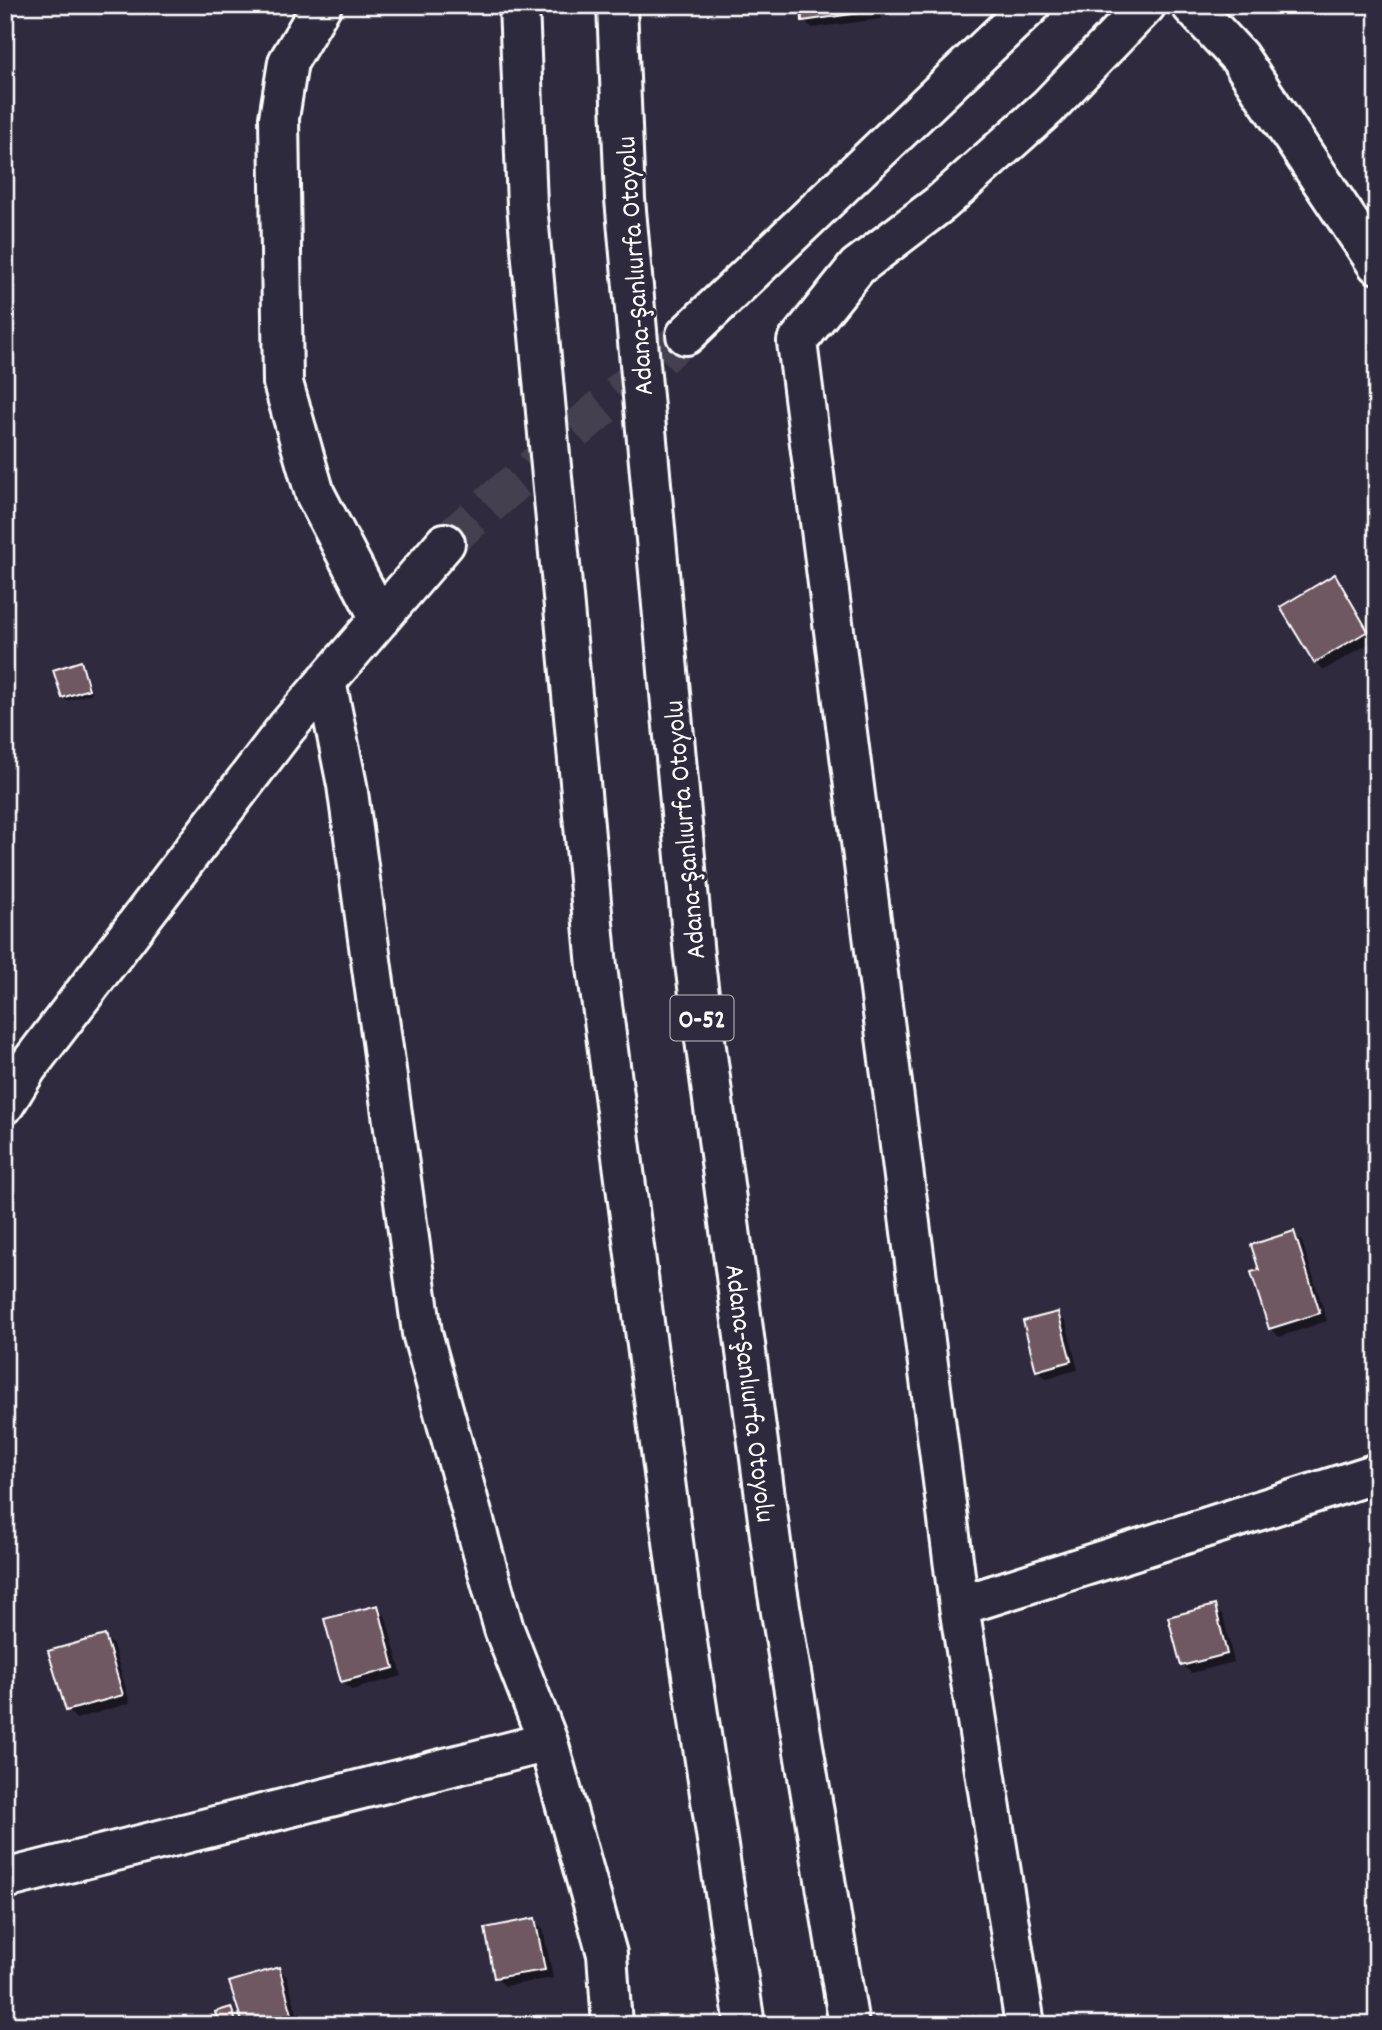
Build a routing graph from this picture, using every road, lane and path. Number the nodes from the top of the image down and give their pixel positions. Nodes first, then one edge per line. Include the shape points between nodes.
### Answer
1 (322, 5) edge
2 (519, 5) edge
3 (617, 5) edge
4 (1031, 5) edge
5 (1146, 5) edge
6 (1191, 5) edge
7 (1377, 264) edge
8 (686, 335) tunnel mouth
9 (445, 543) tunnel mouth
10 (380, 619) junction
11 (326, 681) junction
12 (16, 1056) edge
13 (5, 1104) edge
14 (1377, 1473) edge
15 (959, 1606) junction
16 (548, 1742) junction
17 (5, 1879) edge
18 (612, 2025) edge
19 (745, 2025) edge
20 (849, 2025) edge
21 (1025, 2025) edge

1 - 10 main road via 288,62 279,118 283,383 315,494
2 - 19 main road via 527,205 597,967 681,1602
3 - 20 main road, Adana-Şanlıurfa Otoyolu / O-52 via 625,199 694,956 777,1588
4 - 8 main road
5 - 15 main road via 1048,107 941,203 857,267 797,342
6 - 7 main road via 1238,57
9 - 10 main road
10 - 11 main road
11 - 12 main road
11 - 16 main road via 346,785 422,1333 504,1629
12 - 13 main road
14 - 15 main road
15 - 21 main road
16 - 17 main road
16 - 18 main road via 607,1954

